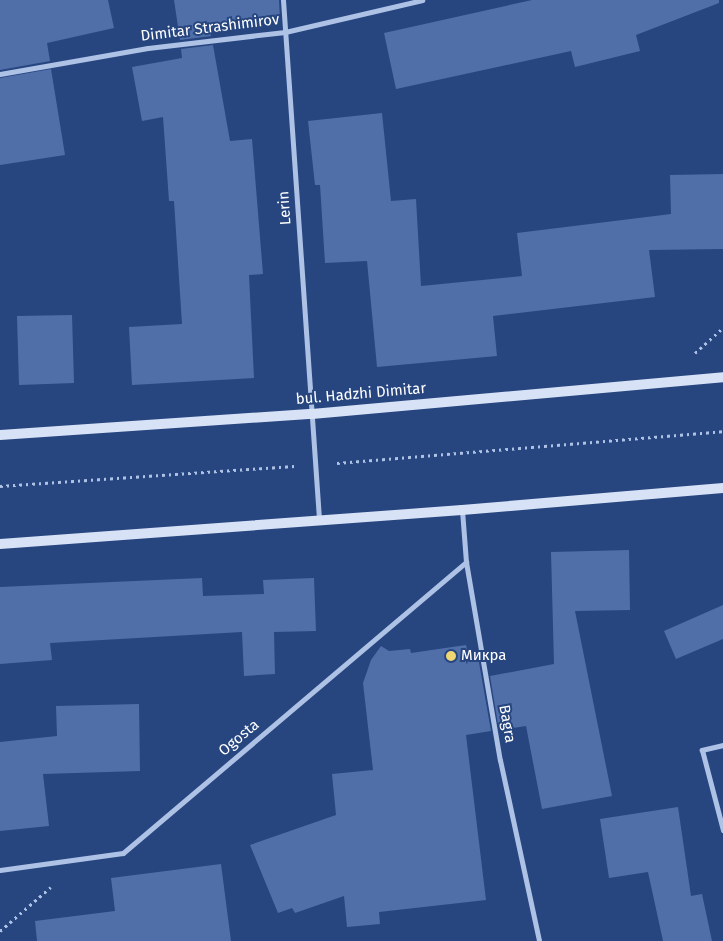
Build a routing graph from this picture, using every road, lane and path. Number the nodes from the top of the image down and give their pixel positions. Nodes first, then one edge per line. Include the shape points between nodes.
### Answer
1 (283, 0) edge
2 (422, 0) edge
3 (285, 32) junction
4 (0, 74) edge
5 (723, 377) edge
6 (312, 414) junction
7 (723, 431) edge
8 (0, 435) edge
9 (316, 465) junction
10 (0, 486) edge
11 (723, 488) edge
12 (462, 510) junction
13 (319, 519) junction
14 (0, 544) edge
15 (466, 562) junction
16 (723, 745) edge
17 (723, 830) edge
18 (85, 858) junction
19 (0, 870) edge
20 (0, 931) edge
21 (539, 941) edge

1 - 3 street, Lerin
2 - 3 street, Dimitar Strashimirov
3 - 4 street, Dimitar Strashimirov via 148,48
3 - 6 street, Lerin
5 - 6 main road, bul. Hadzhi Dimitar
6 - 8 main road, bul. Hadzhi Dimitar
6 - 9 street, Lerin
7 - 9 path
9 - 10 path
9 - 13 street, Lerin
11 - 12 main road
12 - 13 main road
12 - 15 street, Bagra
13 - 14 main road
15 - 18 street, Ogosta via 124,853
15 - 21 street, Bagra via 500,760
16 - 17 street via 702,750
18 - 19 street, Ogosta
18 - 20 path

